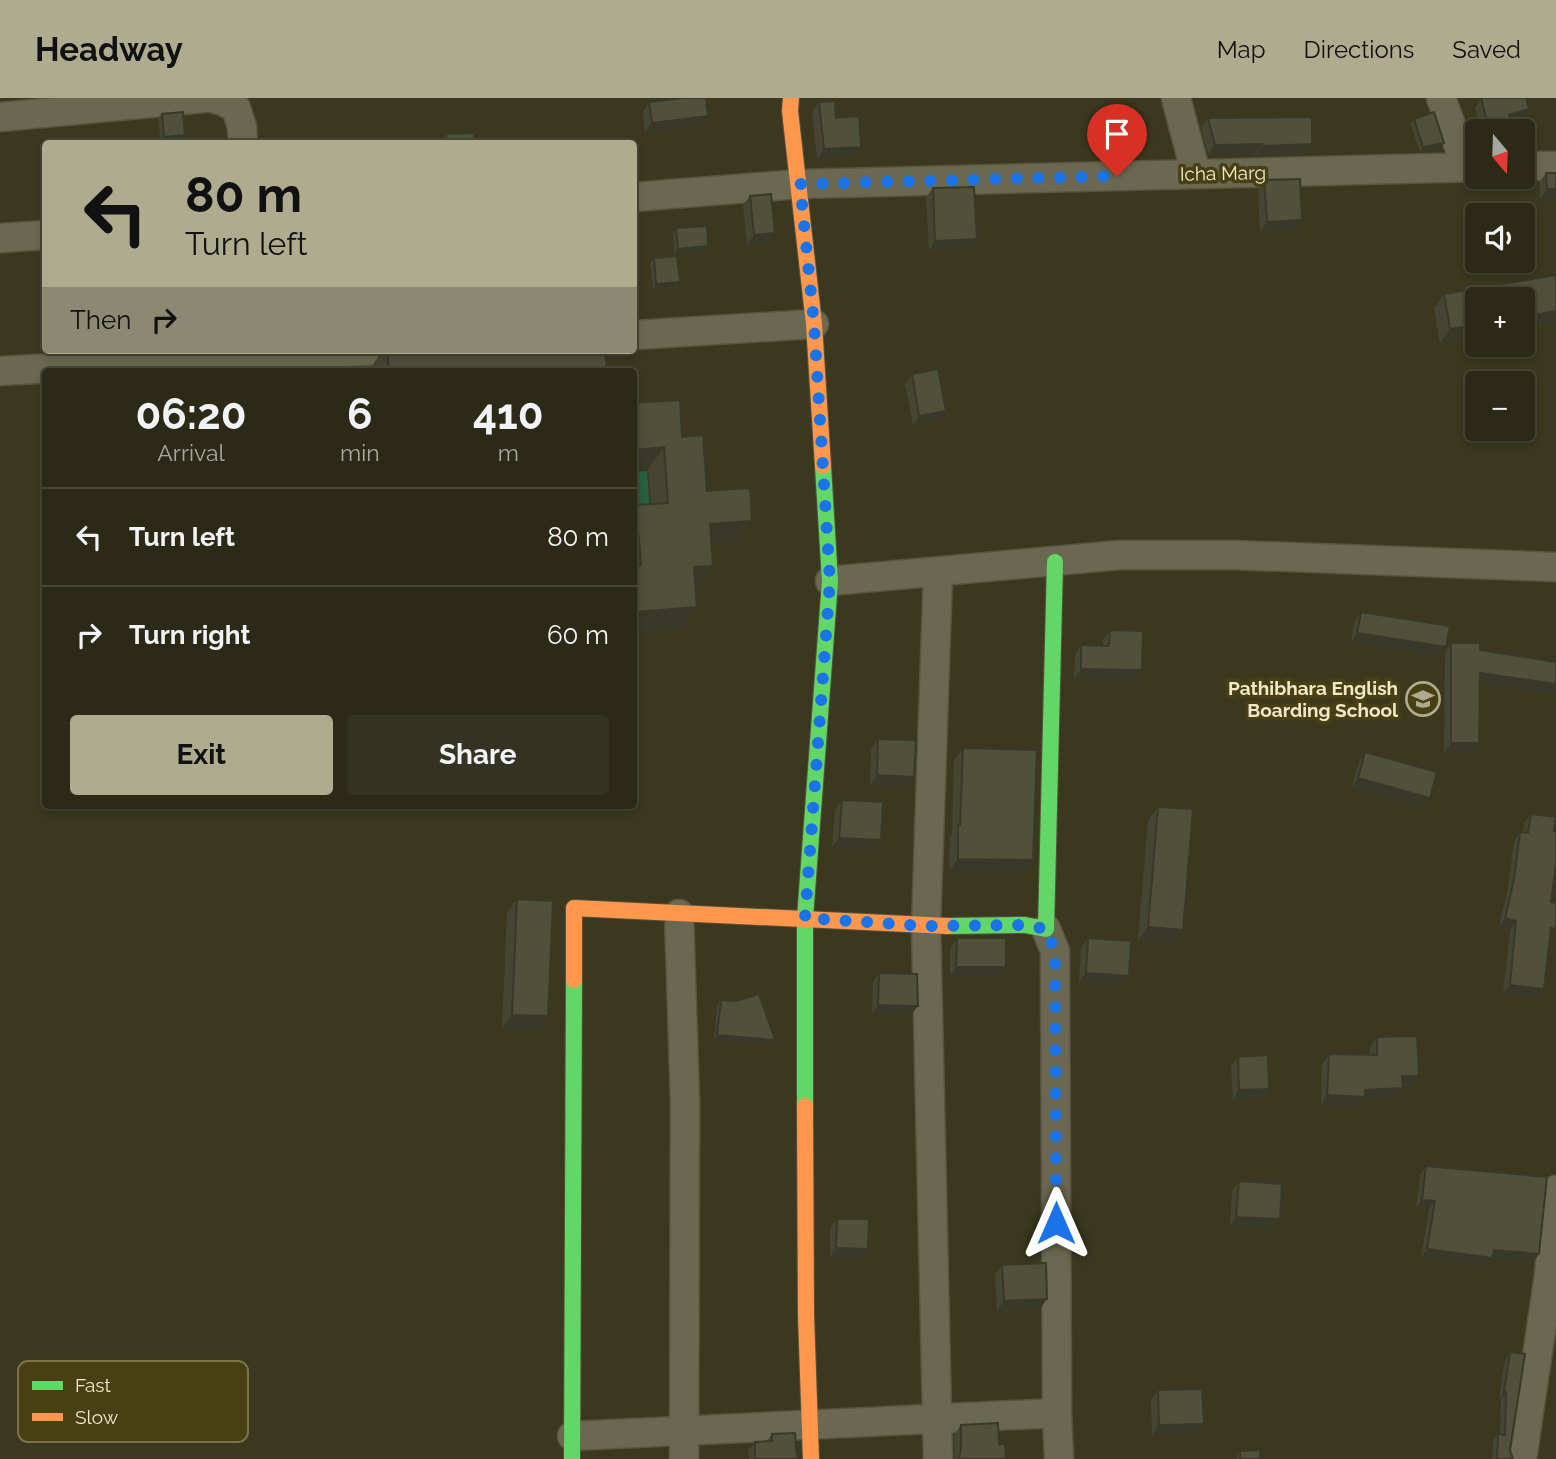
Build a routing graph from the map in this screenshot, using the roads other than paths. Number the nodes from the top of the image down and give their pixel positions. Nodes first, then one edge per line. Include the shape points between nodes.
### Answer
1 (204, 98) edge
2 (211, 98) edge
3 (791, 98) edge
4 (1176, 98) edge
5 (1441, 98) edge
6 (0, 117) edge
7 (243, 140) edge
8 (1465, 152) edge
9 (1535, 166) edge
10 (1556, 166) edge
11 (1465, 168) edge
12 (1196, 174) junction
13 (800, 184) junction
14 (637, 197) edge
15 (42, 235) edge
16 (0, 238) edge
17 (814, 324) junction
18 (637, 335) edge
19 (258, 354) edge
20 (42, 368) edge
21 (46, 368) edge
22 (0, 371) edge
23 (1055, 562) junction
24 (1556, 567) edge
25 (938, 573) junction
26 (830, 581) junction
27 (679, 914) junction
28 (805, 918) junction
29 (926, 926) junction
30 (1046, 929) junction
31 (1556, 1190) edge
32 (1057, 1413) junction
33 (936, 1420) junction
34 (811, 1426) junction
35 (683, 1431) junction
36 (572, 1448) edge
37 (684, 1459) edge
38 (811, 1459) edge
39 (938, 1459) edge
40 (1059, 1459) edge
41 (1522, 1459) edge

1 - 6 street
2 - 7 street via 236,108
3 - 13 street
4 - 12 street
5 - 8 street
9 - 10 street
11 - 12 street, Icha Marg
12 - 13 street, Icha Marg
13 - 14 street, Icha Marg
13 - 17 street
15 - 16 street
17 - 18 street
17 - 26 street
19 - 21 street
20 - 22 street
23 - 24 street via 1120,555 1234,555
23 - 25 street
23 - 30 street
25 - 26 street
25 - 29 street
26 - 28 street
27 - 28 street
27 - 35 street via 685,1102
27 - 36 street via 574,908
28 - 29 street
28 - 34 street via 806,1315
29 - 30 street
29 - 33 street
30 - 32 street via 1055,951
31 - 41 street via 1549,1275
32 - 33 street
32 - 40 street
33 - 34 street
33 - 39 street
34 - 35 street
34 - 38 street
35 - 36 street
35 - 37 street

